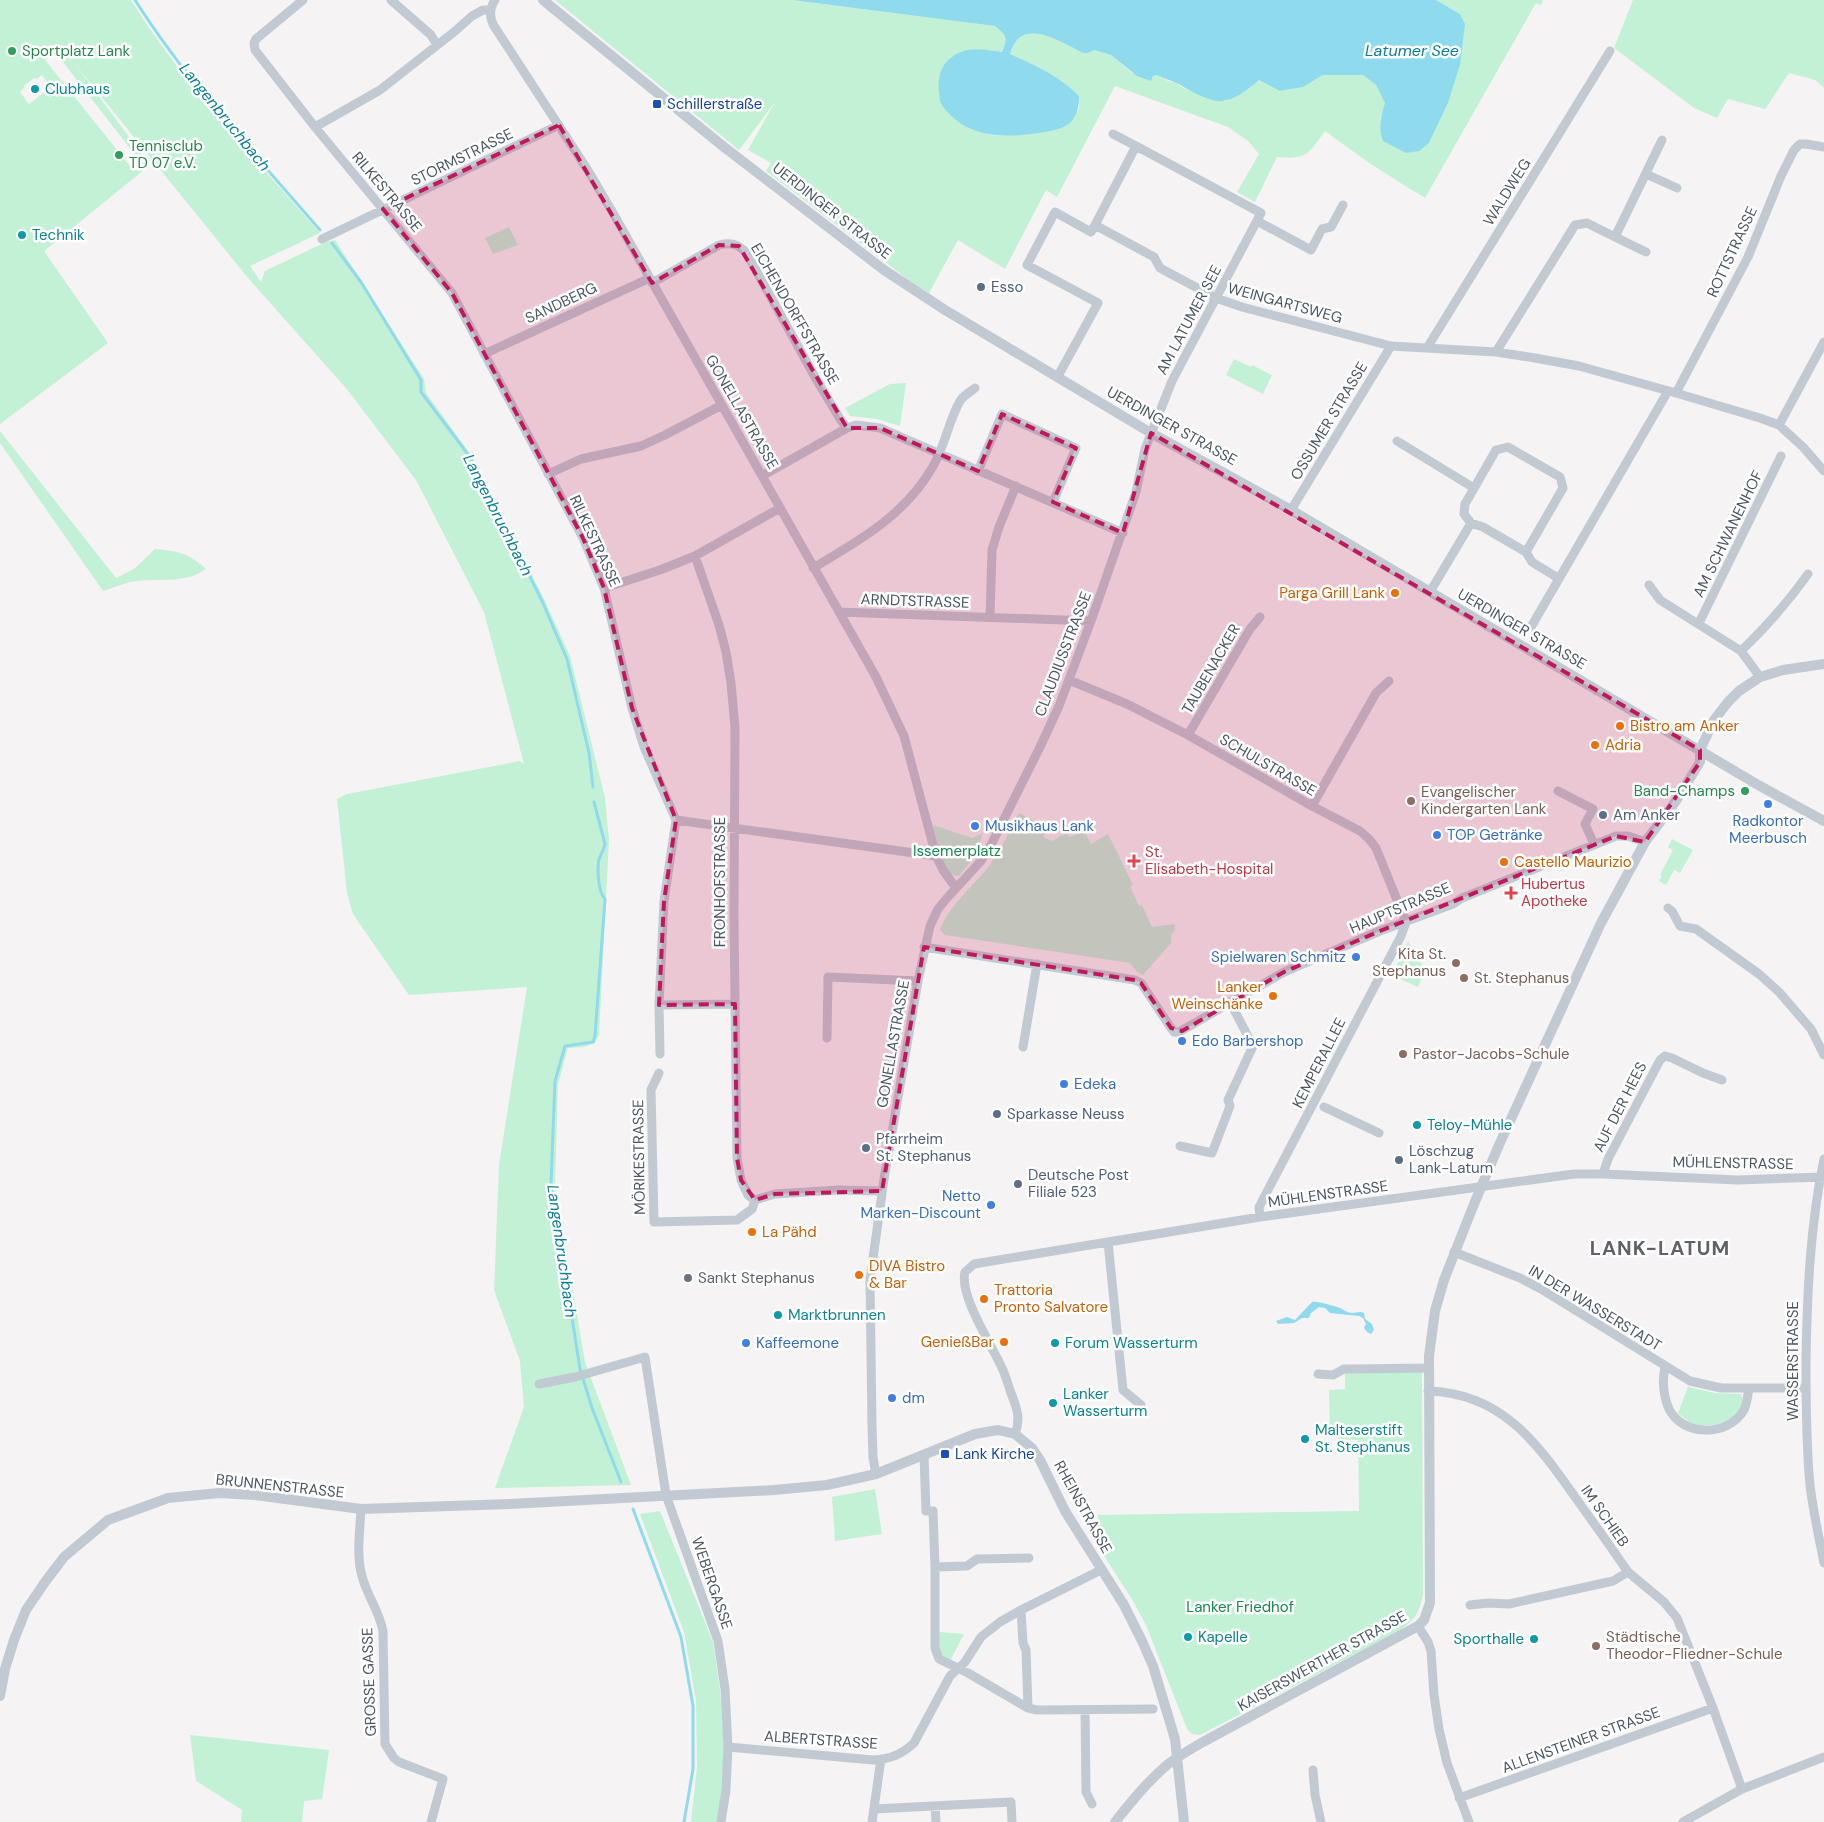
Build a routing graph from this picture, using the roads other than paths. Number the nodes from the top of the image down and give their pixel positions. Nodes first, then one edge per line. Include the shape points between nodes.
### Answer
1 (303, 0) edge
2 (391, 0) edge
3 (494, 0) edge
4 (543, 0) edge
5 (490, 10) junction
6 (437, 45) junction
7 (1610, 50) dead end
8 (559, 125) junction
9 (315, 127) junction
10 (1113, 134) dead end
11 (1662, 140) dead end
12 (1136, 146) junction
13 (1824, 148) edge
14 (1646, 174) junction
15 (1678, 188) dead end
16 (1343, 205) dead end
17 (383, 209) junction
18 (1257, 221) junction
19 (1094, 225) junction
20 (1615, 237) junction
21 (322, 239) dead end
22 (1646, 252) dead end
23 (651, 280) junction
24 (1216, 298) junction
25 (1824, 342) edge
26 (1390, 346) junction
27 (1427, 348) junction
28 (1496, 352) junction
29 (484, 354) junction
30 (1058, 376) junction
31 (975, 388) dead end
32 (1672, 392) junction
33 (722, 406) junction
34 (1778, 426) junction
35 (847, 428) junction
36 (1151, 433) junction
37 (1397, 441) dead end
38 (939, 454) junction
39 (1781, 456) dead end
40 (978, 470) junction
41 (1824, 471) edge
42 (548, 474) junction
43 (762, 476) junction
44 (1016, 486) junction
45 (1474, 488) junction
46 (1053, 502) junction
47 (780, 508) junction
48 (1291, 510) junction
49 (1471, 523) junction
50 (1123, 532) junction
51 (1526, 552) junction
52 (695, 556) junction
53 (814, 568) junction
54 (1808, 574) dead end
55 (1558, 578) junction
56 (1649, 585) dead end
57 (604, 588) junction
58 (1430, 592) junction
59 (839, 612) junction
60 (990, 617) junction
61 (1260, 617) dead end
62 (1091, 621) junction
63 (1699, 623) junction
64 (1531, 627) dead end
65 (1741, 651) junction
66 (1824, 664) edge
67 (1760, 677) junction
68 (1069, 680) junction
69 (1389, 680) dead end
70 (1188, 735) junction
71 (1700, 750) junction
72 (1558, 791) dead end
73 (1312, 806) junction
74 (676, 820) junction
75 (1824, 821) edge
76 (734, 828) junction
77 (1645, 842) junction
78 (1594, 844) junction
79 (936, 856) junction
80 (972, 872) joint
81 (956, 888) junction
82 (1668, 908) dead end
83 (1406, 922) junction
84 (924, 947) junction
85 (1037, 964) junction
86 (918, 981) junction
87 (1230, 1002) junction
88 (735, 1004) junction
89 (659, 1005) junction
90 (826, 1038) dead end
91 (1023, 1047) dead end
92 (1823, 1048) edge
93 (660, 1054) dead end
94 (659, 1073) dead end
95 (1722, 1080) dead end
96 (1324, 1107) dead end
97 (1379, 1134) dead end
98 (1180, 1146) dead end
99 (1824, 1159) edge
100 (1603, 1174) junction
101 (1822, 1177) edge
102 (1482, 1186) junction
103 (882, 1192) junction
104 (759, 1199) junction
105 (1260, 1218) junction
106 (1108, 1242) junction
107 (1454, 1252) junction
108 (1665, 1367) junction
109 (1428, 1368) junction
110 (1318, 1374) dead end
111 (539, 1384) dead end
112 (1749, 1388) junction
113 (1806, 1388) junction
114 (1428, 1391) junction
115 (1141, 1405) dead end
116 (1015, 1434) junction
117 (924, 1455) junction
118 (876, 1474) junction
119 (666, 1495) junction
120 (360, 1509) junction
121 (1029, 1558) dead end
122 (1824, 1563) edge
123 (934, 1566) junction
124 (1101, 1570) junction
125 (1628, 1572) junction
126 (1470, 1606) dead end
127 (1021, 1610) junction
128 (1418, 1626) junction
129 (957, 1668) junction
130 (0, 1696) edge
131 (1028, 1708) junction
132 (1713, 1708) junction
133 (1153, 1709) dead end
134 (1085, 1710) junction
135 (728, 1747) junction
136 (1824, 1757) edge
137 (1178, 1758) junction
138 (881, 1759) junction
139 (1313, 1770) dead end
140 (1742, 1789) junction
141 (1459, 1798) junction
142 (1092, 1804) dead end
143 (936, 1806) junction
144 (874, 1809) junction
145 (431, 1822) edge
146 (721, 1822) edge
147 (872, 1822) edge
148 (936, 1822) edge
149 (1012, 1822) edge
150 (1114, 1822) edge
151 (1184, 1822) edge
152 (1321, 1822) edge
153 (1469, 1822) edge
154 (1683, 1822) edge

1 - 9 street via 256,39 254,46
2 - 6 street via 431,34
3 - 5 street
4 - 30 street, UERDINGER STRASSE via 724,147 884,270
5 - 6 street via 472,16
5 - 8 street, GONELLASTRASSE via 494,26
6 - 9 street via 380,90
7 - 27 street, WALDWEG
8 - 17 street, STORMSTRASSE
8 - 23 street, GONELLASTRASSE
9 - 17 street, RILKESTRASSE
10 - 12 street
11 - 14 street
12 - 18 street via 1261,213
12 - 19 street
13 - 32 street, ROTTSTRASSE via 1800,144 1794,150 1748,257
14 - 15 street
14 - 20 street
16 - 18 street via 1331,227 1322,229 1311,250
17 - 21 street, STORMSTRASSE
17 - 29 street, RILKESTRASSE via 452,293
18 - 24 street, AM LATUMER SEE
19 - 24 street, WEINGARTSWEG via 1154,257 1160,268
19 - 30 street, WEINGARTSWEG via 1091,232 1055,212 1027,265 1098,303
20 - 22 street
20 - 28 street via 1587,223 1575,225
23 - 29 street, SANDBERG
23 - 33 street, GONELLASTRASSE
23 - 35 street, EICHENDORFFSTRASSE via 719,245 739,246 746,252
24 - 26 street, WEINGARTSWEG
24 - 36 street, AM LATUMER SEE via 1172,381
25 - 34 street
26 - 27 street, WEINGARTSWEG
26 - 48 street, OSSUMER STRASSE
27 - 28 street, WEINGARTSWEG
28 - 32 street, WEINGARTSWEG via 1579,366
29 - 42 street, RILKESTRASSE
30 - 36 street, UERDINGER STRASSE
31 - 38 street via 961,399
32 - 34 street, WEINGARTSWEG via 1752,415
32 - 55 street, ROTTSTRASSE
33 - 42 street via 640,446 580,459
33 - 43 street, GONELLASTRASSE
34 - 41 street, WEINGARTSWEG
35 - 38 street via 856,425 880,428
35 - 43 street
36 - 48 street, UERDINGER STRASSE
36 - 50 street, CLAUDIUSSTRASSE
37 - 45 street
38 - 40 street
38 - 53 street via 921,486 904,505 857,543
39 - 63 street, AM SCHWANENHOF
40 - 44 street
40 - 46 street via 1002,414 1076,448
42 - 57 street, RILKESTRASSE
43 - 47 street, GONELLASTRASSE
44 - 46 street
44 - 60 street, ARNDTSTRASSE via 992,550
45 - 49 street via 1465,504 1464,514
45 - 51 street via 1496,450 1508,447 1560,477 1563,488
46 - 50 street
47 - 52 street
47 - 53 street, GONELLASTRASSE
48 - 58 street, UERDINGER STRASSE
49 - 51 street
49 - 58 street
50 - 62 street, CLAUDIUSSTRASSE
51 - 55 street via 1532,562
52 - 57 street
52 - 76 street, FRONHOFSTRASSE via 719,625 731,683 735,727
53 - 59 street, GONELLASTRASSE
54 - 65 street via 1792,597
55 - 64 street, ROTTSTRASSE
56 - 63 street, AM SCHWANENHOF via 1660,600
57 - 74 street, RILKESTRASSE via 644,747
58 - 71 street, UERDINGER STRASSE
59 - 60 street, ARNDTSTRASSE
59 - 79 street, GONELLASTRASSE via 876,677 904,736
60 - 62 street, ARNDTSTRASSE
61 - 70 street, TAUBENACKER
62 - 68 street, CLAUDIUSSTRASSE
63 - 65 street, AM SCHWANENHOF
65 - 67 street, AM SCHWANENHOF
66 - 67 street, KAISERSWERTHER STRASSE
67 - 71 street, KAISERSWERTHER STRASSE via 1720,711
68 - 70 street, SCHULSTRASSE via 1127,704
68 - 80 street, CLAUDIUSSTRASSE via 992,844
69 - 73 street via 1376,693
70 - 73 street, SCHULSTRASSE
71 - 75 street, UERDINGER STRASSE
71 - 77 street, KAISERSWERTHER STRASSE via 1700,762
72 - 78 street via 1593,809 1586,824
73 - 83 street, SCHULSTRASSE via 1370,839
74 - 76 street
74 - 89 street via 664,901
76 - 79 street
76 - 88 street, FRONHOFSTRASSE
77 - 78 street, HAUPTSTRASSE via 1622,836
77 - 102 street, KAISERSWERTHER STRASSE via 1601,923
78 - 83 street, HAUPTSTRASSE
79 - 81 street
80 - 81 street, GONELLASTRASSE
81 - 84 street, GONELLASTRASSE via 938,909
82 - 92 street via 1680,926 1696,929 1779,992
83 - 87 street, HAUPTSTRASSE via 1284,972
83 - 105 street, KEMPERALLEE via 1259,1206
84 - 85 street
84 - 86 street, GONELLASTRASSE
85 - 87 street, HAUPTSTRASSE via 1135,980 1141,983 1174,1032 1182,1031
85 - 91 street
86 - 90 street via 828,977
86 - 103 street, GONELLASTRASSE
87 - 98 street via 1253,1046 1228,1100 1230,1106 1212,1152
88 - 89 street
88 - 104 street, FRONHOFSTRASSE via 737,1158 748,1195
89 - 93 street
94 - 104 street, MÖRIKESTRASSE via 651,1090 654,1222 737,1220
95 - 100 street, AUF DER HEES via 1665,1056 1660,1060
96 - 97 street
99 - 101 street, WASSERSTRASSE
100 - 101 street, MÜHLENSTRASSE via 1738,1180
100 - 102 street, MÜHLENSTRASSE via 1566,1175
101 - 113 street, WASSERSTRASSE via 1810,1243
102 - 105 street, MÜHLENSTRASSE
102 - 107 street, KAISERSWERTHER STRASSE
103 - 104 street via 775,1194
103 - 118 street, GONELLASTRASSE via 869,1293 872,1442
105 - 106 street, MÜHLENSTRASSE
106 - 115 street via 1123,1390
106 - 116 street, MÜHLENSTRASSE via 974,1264 964,1276 967,1296 1002,1368 1018,1413 1019,1424
107 - 108 street, IN DER WASSERSTADT via 1541,1289
107 - 109 street, KAISERSWERTHER STRASSE via 1435,1311
108 - 112 street, IN DER WASSERSTADT via 1690,1382 1705,1386
108 - 112 street, IN DER WASSERSTADT via 1663,1384 1670,1410 1686,1425 1697,1430 1718,1430 1738,1419 1747,1402
109 - 110 street via 1344,1369 1333,1375
109 - 114 street, KAISERSWERTHER STRASSE
111 - 119 street, WEBERGASSE via 645,1357
112 - 113 street, IN DER WASSERSTADT
113 - 122 street, WASSERSTRASSE via 1807,1451
114 - 125 street, IM SCHIEB via 1461,1395 1483,1404 1506,1417 1528,1436
114 - 128 street, KAISERSWERTHER STRASSE via 1430,1603 1424,1620
116 - 117 street, BRUNNENSTRASSE via 998,1430 976,1434
116 - 124 street, RHEINSTRASSE via 1032,1448 1040,1460 1065,1512
117 - 118 street, BRUNNENSTRASSE
117 - 123 street via 926,1511 933,1511
118 - 119 street, BRUNNENSTRASSE via 827,1485
119 - 120 street, BRUNNENSTRASSE
119 - 135 street, WEBERGASSE via 718,1641
120 - 130 street, BRUNNENSTRASSE via 219,1492 168,1498 108,1520 64,1557 26,1610 5,1669
120 - 145 street, GROSSE GASSE via 359,1565 383,1631 386,1744 399,1762 443,1779
121 - 123 street via 977,1560 967,1566
123 - 129 street via 936,1652 939,1659
124 - 127 street, ALBERTSTRASSE
124 - 137 street, RHEINSTRASSE via 1124,1605 1153,1666
125 - 126 street via 1613,1581 1509,1604
125 - 132 street, IM SCHIEB via 1658,1596 1677,1618
127 - 129 street, ALBERTSTRASSE via 981,1637 965,1662
127 - 131 street
128 - 137 street, KAISERSWERTHER STRASSE
128 - 141 street via 1431,1652 1439,1729
129 - 131 street
129 - 138 street, ALBERTSTRASSE via 914,1743 895,1756
131 - 134 street via 1051,1712
132 - 140 street, IM SCHIEB
132 - 141 street, ALLENSTEINER STRASSE
133 - 134 street
134 - 142 street via 1086,1792
135 - 138 street, ALBERTSTRASSE
135 - 146 street, WEBERGASSE
136 - 140 street
137 - 150 street, KAISERSWERTHER STRASSE via 1152,1780
137 - 151 street, RHEINSTRASSE
138 - 144 street
139 - 152 street
140 - 154 street
141 - 153 street
143 - 144 street
143 - 148 street
143 - 149 street via 1011,1802
144 - 147 street

